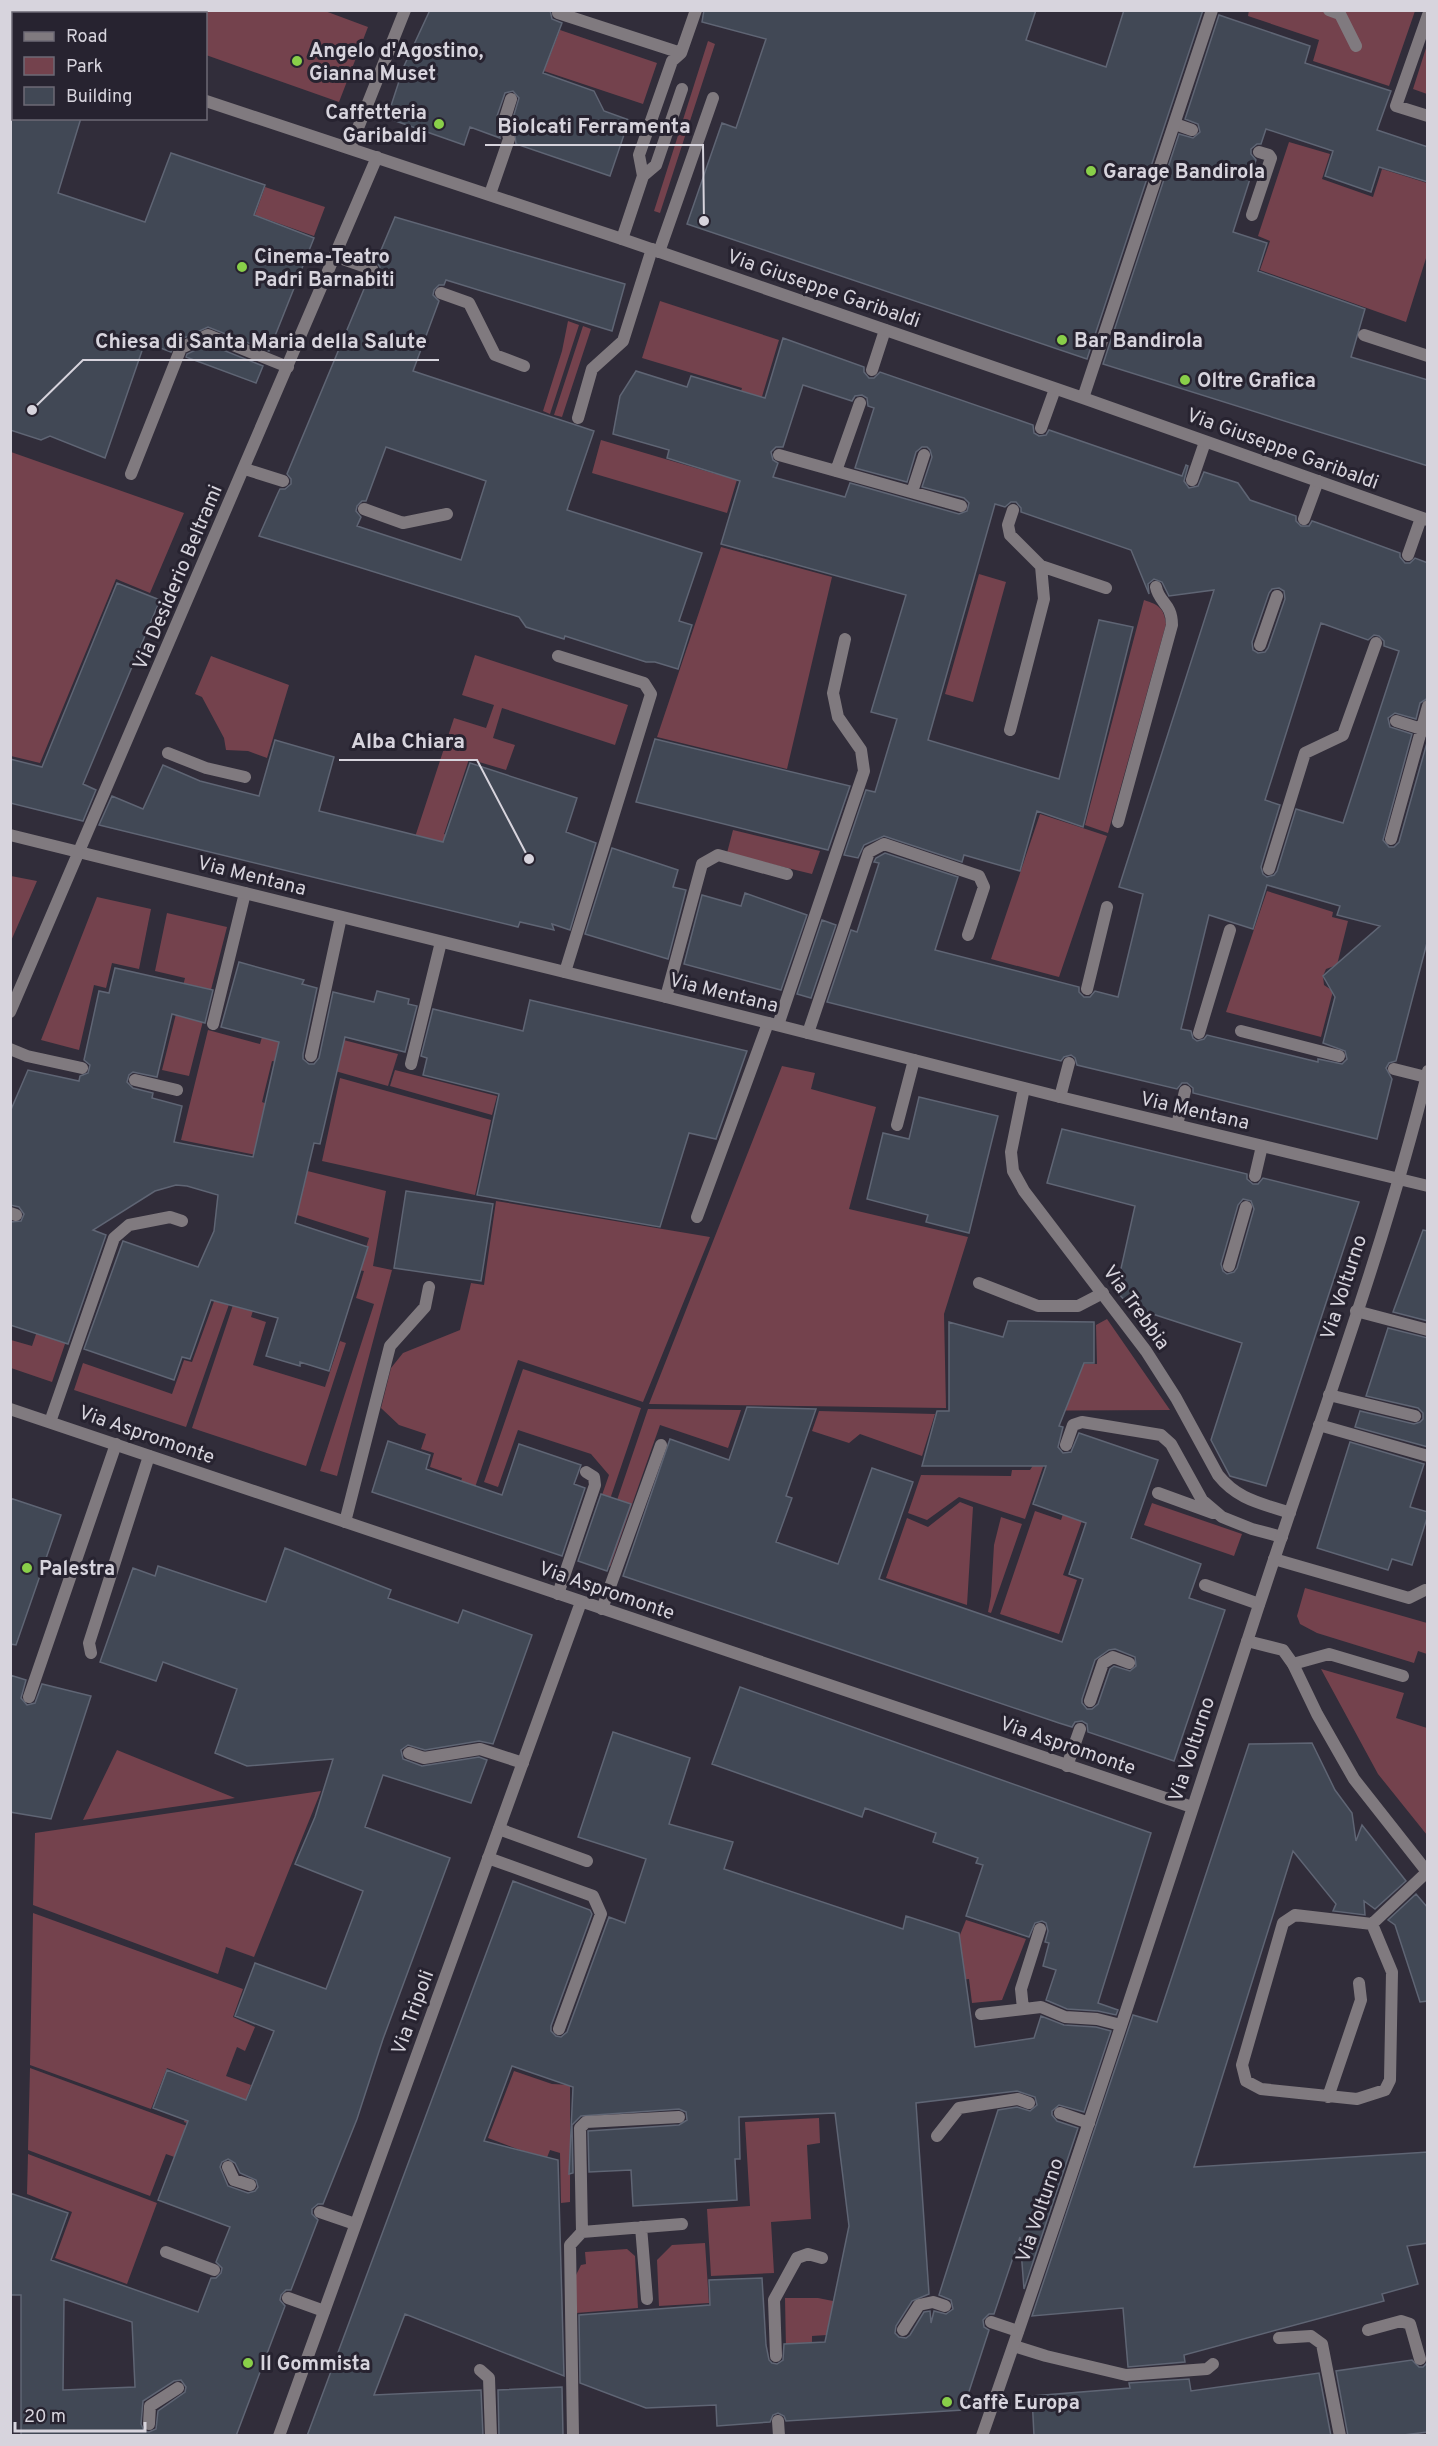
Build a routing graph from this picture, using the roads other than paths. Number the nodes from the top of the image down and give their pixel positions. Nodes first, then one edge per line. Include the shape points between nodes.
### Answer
1 (405, 10) edge
2 (696, 10) edge
3 (1212, 10) edge
4 (1329, 10) edge
5 (558, 13) dead end
6 (1428, 15) edge
7 (1356, 46) dead end
8 (681, 53) junction
9 (682, 89) dead end
10 (713, 98) dead end
11 (511, 99) dead end
12 (207, 101) edge
13 (1428, 116) edge
14 (1174, 124) junction
15 (1192, 130) dead end
16 (350, 148) junction
17 (1259, 152) dead end
18 (376, 157) junction
19 (643, 176) junction
20 (490, 194) junction
21 (1252, 215) dead end
22 (622, 239) junction
23 (655, 250) junction
24 (334, 256) junction
25 (372, 269) dead end
26 (441, 294) dead end
27 (885, 330) junction
28 (1364, 335) dead end
29 (1428, 356) edge
30 (524, 366) dead end
31 (288, 367) junction
32 (872, 370) dead end
33 (1055, 389) junction
34 (1083, 398) junction
35 (860, 403) dead end
36 (578, 418) dead end
37 (1041, 428) dead end
38 (1205, 442) junction
39 (779, 455) dead end
40 (924, 455) dead end
41 (245, 469) junction
42 (836, 471) junction
43 (131, 474) dead end
44 (1192, 480) dead end
45 (283, 481) dead end
46 (1318, 481) junction
47 (912, 492) junction
48 (961, 506) dead end
49 (364, 509) dead end
50 (1013, 510) dead end
51 (447, 514) dead end
52 (1304, 519) dead end
53 (1424, 519) edge
54 (1408, 555) dead end
55 (1041, 566) junction
56 (1156, 586) dead end
57 (1106, 588) dead end
58 (1277, 596) dead end
59 (845, 639) dead end
60 (1376, 643) dead end
61 (1260, 645) dead end
62 (558, 656) dead end
63 (1428, 706) edge
64 (1396, 721) dead end
65 (1010, 730) dead end
66 (1425, 730) edge
67 (168, 753) dead end
68 (245, 777) dead end
69 (1118, 822) dead end
70 (10, 835) edge
71 (1391, 839) dead end
72 (80, 853) junction
73 (1269, 869) dead end
74 (787, 874) dead end
75 (245, 893) junction
76 (1107, 907) dead end
77 (341, 917) junction
78 (1230, 930) dead end
79 (968, 935) dead end
80 (441, 942) junction
81 (565, 972) junction
82 (1087, 989) dead end
83 (666, 997) junction
84 (10, 1012) edge
85 (213, 1024) dead end
86 (773, 1024) junction
87 (1241, 1031) dead end
88 (1199, 1033) dead end
89 (808, 1034) junction
90 (10, 1049) edge
91 (311, 1056) dead end
92 (1339, 1056) dead end
93 (914, 1060) junction
94 (1069, 1063) dead end
95 (411, 1064) dead end
96 (82, 1068) dead end
97 (1394, 1069) dead end
98 (1427, 1074) edge
99 (135, 1080) dead end
100 (1024, 1088) junction
101 (177, 1090) dead end
102 (1185, 1091) dead end
103 (1060, 1098) junction
104 (897, 1125) dead end
105 (1176, 1125) junction
106 (1262, 1146) junction
107 (1255, 1176) dead end
108 (1398, 1179) junction
109 (1428, 1186) edge
110 (1246, 1207) dead end
111 (697, 1217) dead end
112 (182, 1221) dead end
113 (1229, 1266) dead end
114 (979, 1283) dead end
115 (429, 1287) dead end
116 (1103, 1293) junction
117 (1356, 1311) junction
118 (1428, 1330) edge
119 (1329, 1395) junction
120 (10, 1409) edge
121 (1415, 1416) dead end
122 (50, 1422) junction
123 (1319, 1425) junction
124 (116, 1444) junction
125 (661, 1445) dead end
126 (1066, 1445) dead end
127 (149, 1456) junction
128 (1428, 1456) edge
129 (586, 1472) dead end
130 (1158, 1493) dead end
131 (1290, 1512) junction
132 (1222, 1517) junction
133 (345, 1522) junction
134 (1282, 1537) junction
135 (1274, 1559) junction
136 (1205, 1585) dead end
137 (1425, 1590) dead end
138 (558, 1594) junction
139 (581, 1602) junction
140 (1259, 1604) junction
141 (602, 1609) junction
142 (1247, 1641) junction
143 (91, 1653) dead end
144 (1129, 1663) dead end
145 (1293, 1664) junction
146 (1403, 1676) dead end
147 (29, 1698) dead end
148 (1089, 1701) dead end
149 (1080, 1729) dead end
150 (409, 1753) dead end
151 (523, 1763) junction
152 (1067, 1766) junction
153 (1192, 1807) junction
154 (499, 1829) junction
155 (488, 1858) junction
156 (587, 1861) dead end
157 (1427, 1873) edge
158 (1372, 1924) junction
159 (1040, 1929) dead end
160 (1359, 1983) dead end
161 (1023, 2009) junction
162 (981, 2014) dead end
163 (1121, 2025) junction
164 (559, 2029) dead end
165 (1328, 2097) junction
166 (1029, 2103) dead end
167 (1060, 2113) dead end
168 (679, 2117) dead end
169 (1089, 2123) junction
170 (937, 2136) dead end
171 (228, 2167) dead end
172 (250, 2185) dead end
173 (321, 2212) dead end
174 (355, 2224) junction
175 (682, 2224) dead end
176 (641, 2227) junction
177 (582, 2232) junction
178 (166, 2252) dead end
179 (822, 2258) dead end
180 (214, 2270) dead end
181 (288, 2298) dead end
182 (647, 2299) dead end
183 (945, 2306) dead end
184 (324, 2311) junction
185 (992, 2322) dead end
186 (903, 2330) dead end
187 (1368, 2330) dead end
188 (1018, 2331) junction
189 (1279, 2338) dead end
190 (1014, 2346) junction
191 (776, 2356) dead end
192 (1419, 2359) dead end
193 (1213, 2364) dead end
194 (480, 2370) dead end
195 (178, 2388) dead end
196 (778, 2421) dead end
197 (149, 2424) dead end
198 (279, 2436) edge
199 (492, 2436) edge
200 (573, 2436) edge
201 (779, 2436) edge
202 (982, 2436) edge
203 (1340, 2436) edge

1 - 16 street
2 - 8 street
3 - 14 street
4 - 7 street via 1340,14
5 - 8 street
6 - 13 street via 1396,106
8 - 19 street via 672,61 639,155
9 - 19 street via 656,165
10 - 23 street
11 - 20 street via 505,118 509,139
12 - 16 street, Via Giuseppe Garibaldi
14 - 15 street
14 - 34 street
16 - 18 street, Via Giuseppe Garibaldi
17 - 21 street via 1271,158
18 - 20 street, Via Giuseppe Garibaldi
18 - 24 street, Via Desiderio Beltrami
19 - 22 street
20 - 22 street, Via Giuseppe Garibaldi
22 - 23 street, Via Giuseppe Garibaldi
23 - 27 street, Via Giuseppe Garibaldi
23 - 36 street via 623,341 592,369
24 - 25 street
24 - 31 street, Via Desiderio Beltrami
26 - 30 street via 469,303 495,355
27 - 32 street
27 - 33 street, Via Giuseppe Garibaldi
28 - 29 street
31 - 41 street, Via Desiderio Beltrami
31 - 43 street via 208,335 181,348
33 - 34 street, Via Giuseppe Garibaldi
33 - 37 street
34 - 38 street, Via Giuseppe Garibaldi
35 - 42 street
38 - 44 street
38 - 46 street, Via Giuseppe Garibaldi
39 - 42 street
40 - 47 street
41 - 45 street
41 - 72 street, Via Desiderio Beltrami
42 - 47 street
46 - 52 street
46 - 53 street, Via Giuseppe Garibaldi
47 - 48 street
49 - 51 street via 402,523
50 - 55 street via 1008,525 1010,535
53 - 54 street
55 - 57 street
55 - 65 street via 1044,599
56 - 69 street via 1168,606 1172,625
58 - 61 street
59 - 86 street via 833,693 838,717 861,750 864,771
60 - 73 street via 1343,735 1305,753
62 - 81 street via 644,683 651,694
63 - 66 street
64 - 66 street
66 - 71 street
67 - 68 street via 206,768
70 - 72 street, Via Mentana
72 - 75 street, Via Mentana
72 - 84 street, Via Desiderio Beltrami
74 - 83 street via 718,855 702,864
75 - 77 street, Via Mentana
75 - 85 street
76 - 82 street
77 - 80 street, Via Mentana
77 - 91 street
78 - 88 street
79 - 89 street via 984,887 979,876 884,844 869,852
80 - 81 street, Via Mentana
80 - 95 street
81 - 83 street, Via Mentana
83 - 86 street, Via Mentana
86 - 89 street, Via Mentana
86 - 111 street
87 - 92 street
89 - 93 street, Via Mentana
90 - 96 street
93 - 100 street, Via Mentana
93 - 104 street
94 - 103 street
97 - 98 street
98 - 108 street, Via Volturno
99 - 101 street
100 - 103 street, Via Mentana
100 - 116 street, Via Trebbia via 1011,1152 1013,1171 1024,1191
102 - 105 street
103 - 105 street, Via Mentana
105 - 106 street, Via Mentana
106 - 107 street
106 - 108 street, Via Mentana
108 - 109 street, Via Mentana
108 - 117 street, Via Volturno
110 - 113 street
112 - 122 street via 170,1217 129,1225 114,1238
114 - 116 street via 1038,1306 1078,1306
115 - 133 street via 425,1307 390,1346
116 - 131 street, Via Trebbia via 1176,1398 1225,1485 1244,1498
117 - 118 street
117 - 119 street, Via Volturno
119 - 121 street
119 - 123 street, Via Volturno
120 - 122 street, Via Aspromonte
122 - 124 street, Via Aspromonte
123 - 128 street
123 - 131 street, Via Volturno
124 - 127 street, Via Aspromonte
124 - 147 street
125 - 141 street
126 - 132 street via 1073,1425 1082,1422 1161,1435 1171,1444 1202,1500
127 - 133 street, Via Aspromonte
127 - 143 street via 89,1643
129 - 138 street via 594,1477 595,1485
130 - 132 street
131 - 134 street, Via Volturno
132 - 134 street
133 - 138 street, Via Aspromonte
134 - 135 street, Via Volturno
135 - 137 street via 1409,1598
135 - 140 street, Via Volturno
136 - 140 street
138 - 139 street, Via Aspromonte
139 - 141 street, Via Aspromonte
139 - 151 street, Via Tripoli
140 - 142 street, Via Volturno
141 - 152 street, Via Aspromonte
142 - 145 street via 1283,1650
142 - 153 street, Via Volturno
144 - 148 street via 1113,1658 1103,1663
145 - 146 street via 1329,1654
145 - 157 street via 1354,1779
149 - 152 street
150 - 151 street via 424,1758 480,1749
151 - 154 street, Via Tripoli
152 - 153 street, Via Aspromonte
153 - 163 street, Via Volturno
154 - 155 street, Via Tripoli
154 - 156 street
155 - 164 street via 593,1896 601,1914
155 - 174 street, Via Tripoli
157 - 158 street
158 - 165 street via 1392,1972 1390,2080 1385,2090 1357,2099
158 - 165 street via 1295,1916 1283,1923 1242,2065 1246,2081 1261,2089
159 - 161 street via 1021,1989
160 - 165 street via 1361,2000
161 - 162 street
161 - 163 street via 1041,2007 1065,2017
163 - 169 street, Via Volturno
166 - 170 street via 1018,2098 959,2108
167 - 169 street
168 - 177 street via 586,2122 580,2128
169 - 188 street, Via Volturno
171 - 172 street via 234,2180
173 - 174 street
174 - 184 street, Via Tripoli
175 - 176 street
176 - 177 street
176 - 182 street
177 - 200 street via 570,2245
178 - 180 street
179 - 191 street via 808,2254 797,2258 774,2300
181 - 184 street
183 - 186 street via 933,2302 919,2305
184 - 198 street, Via Tripoli
185 - 188 street
187 - 192 street via 1401,2321 1410,2325
188 - 190 street, Via Volturno
189 - 203 street via 1311,2336 1322,2344
190 - 193 street via 1126,2375 1207,2369
190 - 202 street, Via Volturno
194 - 199 street via 489,2378
195 - 197 street via 150,2406
196 - 201 street

